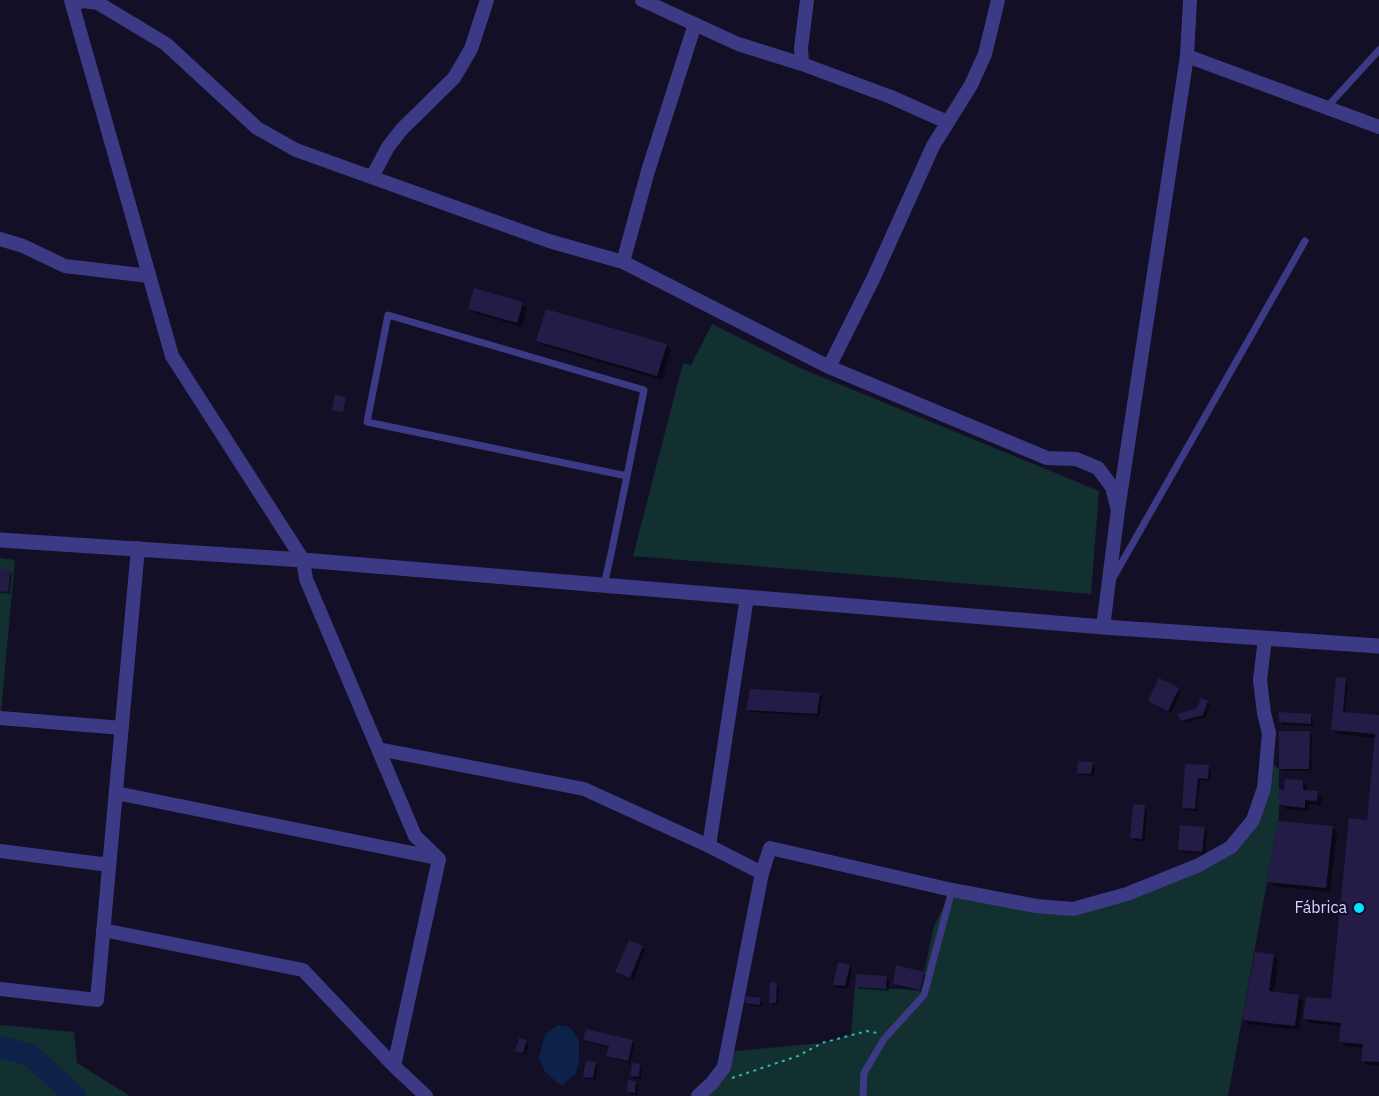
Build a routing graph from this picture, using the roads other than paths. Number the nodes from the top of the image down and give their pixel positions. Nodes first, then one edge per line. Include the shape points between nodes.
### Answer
1 (487, 0) edge
2 (642, 0) edge
3 (807, 0) edge
4 (998, 0) edge
5 (1190, 0) edge
6 (72, 2) edge
7 (695, 24) junction
8 (1379, 50) edge
9 (1187, 56) junction
10 (802, 64) junction
11 (1327, 107) junction
12 (946, 122) junction
13 (1379, 127) edge
14 (372, 177) junction
15 (0, 239) edge
16 (1305, 241) dead end
17 (623, 262) junction
18 (149, 276) junction
19 (829, 367) junction
20 (627, 476) junction
21 (1118, 510) junction
22 (0, 540) edge
23 (138, 548) junction
24 (303, 560) junction
25 (604, 585) junction
26 (1109, 585) junction
27 (747, 597) junction
28 (1103, 627) junction
29 (1265, 639) junction
30 (1379, 646) edge
31 (0, 718) edge
32 (122, 728) junction
33 (378, 748) junction
34 (116, 793) junction
35 (709, 846) junction
36 (0, 851) edge
37 (440, 859) junction
38 (109, 865) junction
39 (762, 873) junction
40 (952, 890) junction
41 (103, 930) junction
42 (0, 989) edge
43 (394, 1066) junction
44 (426, 1096) edge
45 (698, 1096) edge
46 (863, 1096) edge

1 - 14 street via 471,49 454,78 402,129
2 - 7 street
3 - 10 street
4 - 12 street via 985,54 971,85
5 - 9 street
6 - 14 street via 98,3 166,44 257,128 296,150
6 - 18 street
7 - 10 street via 738,44
7 - 17 street
8 - 11 lane
9 - 11 street
9 - 21 street
10 - 12 street
11 - 13 street
12 - 19 street
14 - 17 street via 549,241
15 - 18 street via 65,266
16 - 26 lane
17 - 19 street
18 - 24 street via 172,356
19 - 21 street via 1047,458 1076,459 1098,468 1112,487
20 - 20 lane via 644,390 387,315 367,422
20 - 25 lane
21 - 26 street
22 - 23 street
23 - 24 street
23 - 32 street
24 - 25 street
24 - 33 street via 306,579
25 - 27 street
26 - 28 street
27 - 28 street
27 - 35 street
28 - 29 street
29 - 30 street
29 - 40 street via 1260,680 1269,733 1264,788 1253,820 1231,847 1199,865 1127,894 1073,909
31 - 32 street
32 - 34 street
33 - 35 street via 584,789
33 - 37 street via 415,836
34 - 37 street
34 - 38 street
35 - 39 street
36 - 38 street
37 - 43 street
38 - 41 street
39 - 40 street via 770,848
39 - 45 street via 724,1067
40 - 46 lane via 924,995 884,1039 864,1072
41 - 42 street via 97,1000
41 - 43 street via 303,970
43 - 44 street

